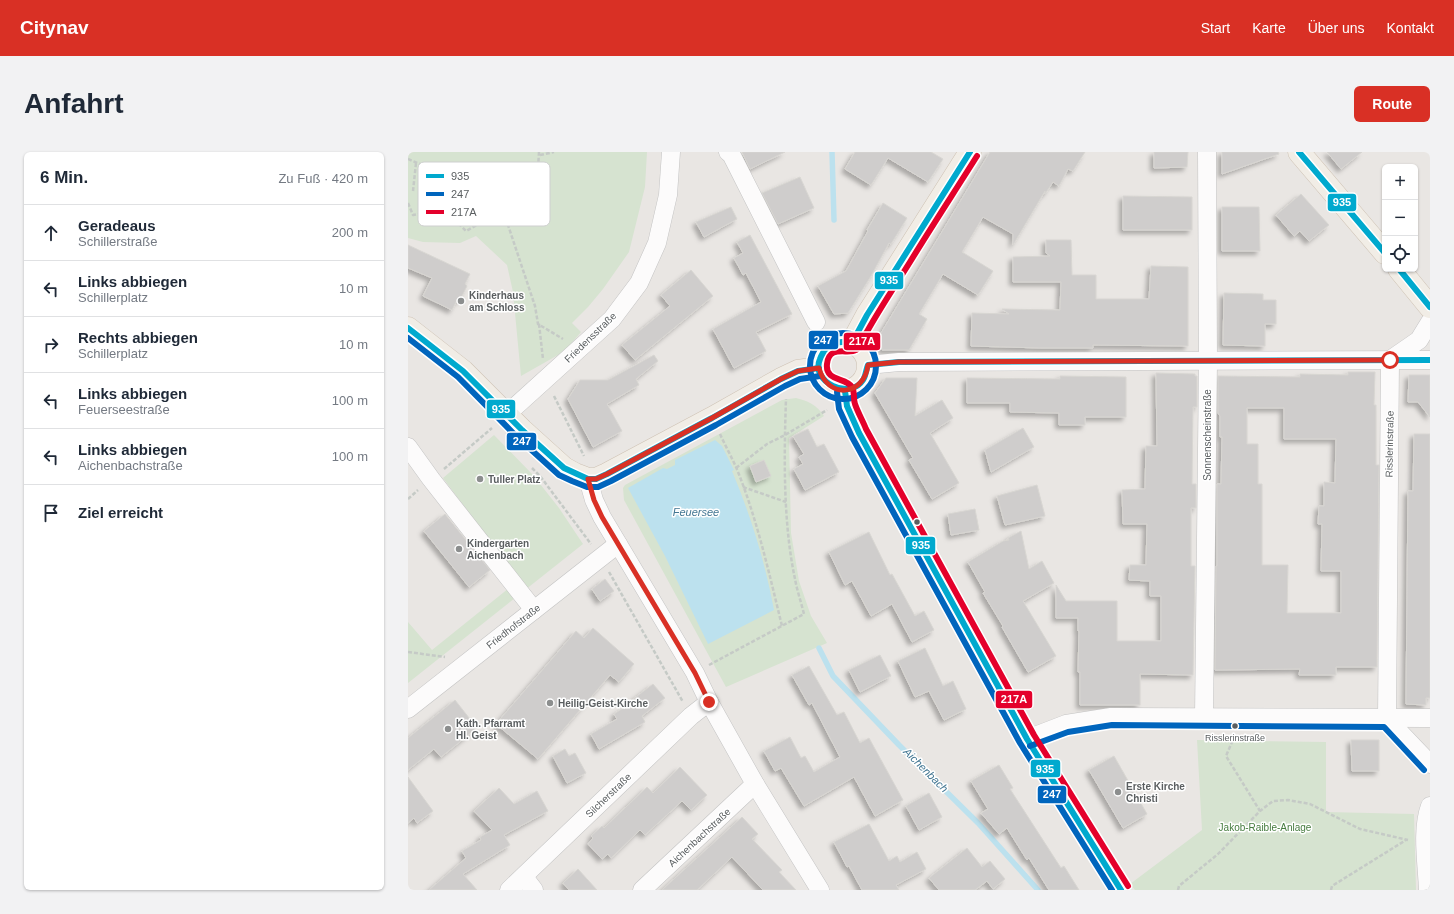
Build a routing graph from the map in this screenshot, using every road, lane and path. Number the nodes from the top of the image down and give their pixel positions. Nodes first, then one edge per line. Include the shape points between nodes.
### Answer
1 (554, 152) edge
2 (671, 152) edge
3 (728, 152) edge
4 (970, 152) edge
5 (1207, 152) edge
6 (1299, 152) edge
7 (539, 154) edge
8 (408, 159) edge
9 (416, 163) joint
10 (413, 192) dead end
11 (408, 203) edge
12 (418, 214) edge
13 (461, 226) edge
14 (474, 226) edge
15 (508, 226) edge
16 (1382, 249) edge
17 (1401, 272) edge
18 (1430, 307) edge
19 (816, 322) dead end
20 (1430, 322) edge
21 (538, 324) junction
22 (408, 328) edge
23 (852, 343) junction
24 (579, 348) junction
25 (1390, 360) junction
26 (1430, 360) edge
27 (1208, 361) junction
28 (868, 365) junction
29 (819, 368) junction
30 (545, 380) junction
31 (845, 391) junction
32 (786, 394) dead end
33 (827, 410) dead end
34 (712, 418) junction
35 (500, 421) junction
36 (784, 435) junction
37 (408, 447) edge
38 (736, 468) junction
39 (431, 479) junction
40 (592, 479) junction
41 (743, 487) junction
42 (786, 502) junction
43 (618, 544) junction
44 (534, 610) junction
45 (782, 626) junction
46 (408, 652) edge
47 (449, 658) dead end
48 (713, 662) dead end
49 (709, 702) junction
50 (408, 709) edge
51 (1204, 717) junction
52 (1430, 718) edge
53 (1386, 719) junction
54 (1027, 739) junction
55 (1226, 756) dead end
56 (1430, 764) edge
57 (755, 784) junction
58 (1430, 806) edge
59 (1260, 811) junction
60 (1425, 834) junction
61 (1406, 840) junction
62 (529, 883) edge
63 (509, 890) edge
64 (642, 890) edge
65 (820, 890) edge
66 (1122, 890) edge
67 (1178, 890) edge
68 (1330, 890) edge
69 (1428, 890) edge

1 - 7 path
2 - 24 street, Friedensstraße via 668,195 657,243 640,283 612,319
3 - 19 street
4 - 23 main road
5 - 27 street, Sonnenscheinstraße
6 - 16 main road
8 - 9 path
9 - 10 path
11 - 12 path via 413,215
13 - 14 path via 466,230
15 - 21 path via 535,306
17 - 18 main road
20 - 25 street via 1419,340
21 - 24 path
21 - 30 path
22 - 35 main road via 463,371
23 - 28 main road via 864,351
23 - 29 main road via 840,341 828,346 819,359
24 - 30 street, Friedensstraße
25 - 26 street
25 - 27 street
25 - 53 street, Risslerinstraße
27 - 28 street via 898,362
27 - 51 street, Sonnenscheinstraße
28 - 31 main road via 860,384
29 - 31 main road via 825,382 831,387
29 - 34 main road via 798,371
30 - 35 street, Friedensstraße
30 - 40 path
31 - 54 street via 847,406 859,433
32 - 36 path
33 - 36 path
34 - 38 path
34 - 40 main road
35 - 39 path
35 - 40 main road via 522,430 564,468
36 - 38 path via 767,444
36 - 42 path
37 - 39 street
38 - 41 path
39 - 44 street
40 - 43 street via 594,500
41 - 42 path
41 - 45 path
42 - 45 path via 794,572 804,614
43 - 44 street, Friedhofstraße
43 - 49 street via 695,673
44 - 50 street, Friedhofstraße
45 - 48 path
46 - 47 path
49 - 57 street
49 - 62 street, Silcherstraße via 691,716
51 - 53 street
51 - 54 street via 1111,717 1066,724
52 - 53 street
53 - 56 street
54 - 66 street
55 - 59 path
57 - 64 street, Aichenbachstraße
57 - 65 street
58 - 60 street
59 - 61 path via 1273,801 1288,800 1310,804 1360,829
59 - 67 path
60 - 61 path
60 - 69 street
61 - 68 path via 1332,886
62 - 63 street, Silcherstraße

